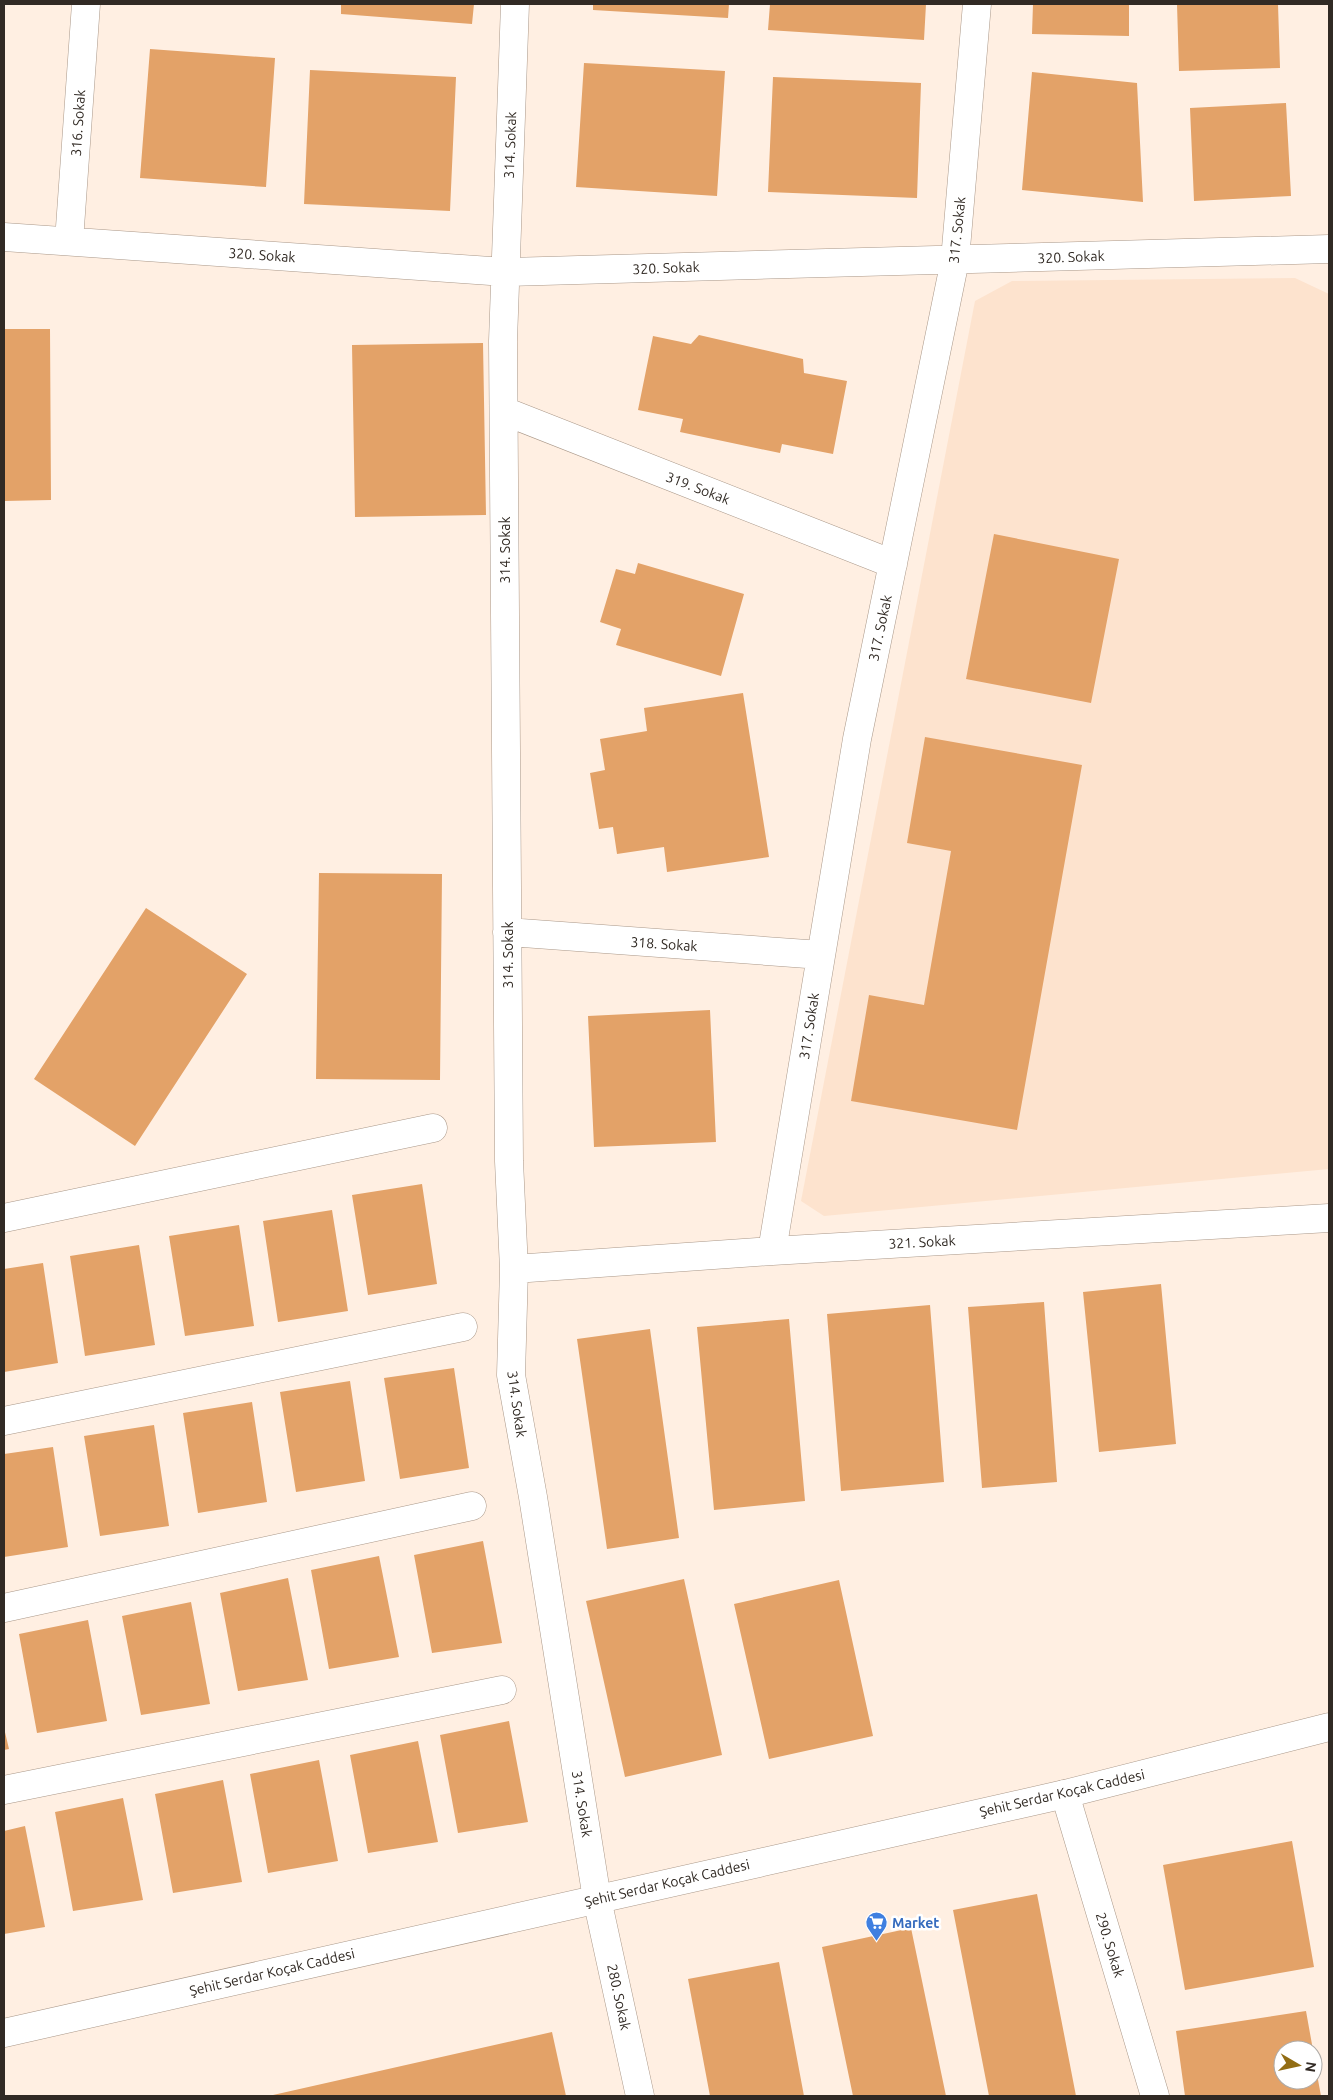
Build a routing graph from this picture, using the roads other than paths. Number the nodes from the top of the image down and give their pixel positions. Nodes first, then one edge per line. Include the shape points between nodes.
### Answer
1 (86, 4) edge
2 (516, 4) edge
3 (977, 4) edge
4 (4, 237) edge
5 (69, 242) junction
6 (1329, 249) edge
7 (955, 260) junction
8 (505, 272) junction
9 (504, 411) junction
10 (893, 564) junction
11 (507, 932) junction
12 (821, 955) junction
13 (433, 1128) dead end
14 (4, 1218) edge
15 (1329, 1218) edge
16 (772, 1251) junction
17 (514, 1270) junction
18 (463, 1327) dead end
19 (4, 1421) edge
20 (472, 1506) dead end
21 (4, 1608) edge
22 (502, 1690) dead end
23 (1329, 1727) edge
24 (4, 1790) edge
25 (1065, 1794) junction
26 (597, 1899) junction
27 (4, 2033) edge
28 (640, 2096) edge
29 (1155, 2096) edge

1 - 5 street, 316. Sokak
2 - 8 street, 314. Sokak
3 - 7 street, 317. Sokak
4 - 5 street, 320. Sokak
5 - 8 street, 320. Sokak
6 - 7 street, 320. Sokak
7 - 8 street, 320. Sokak
7 - 10 street, 317. Sokak
8 - 9 street, 314. Sokak
9 - 10 street, 319. Sokak
9 - 11 street, 314. Sokak
10 - 12 street, 317. Sokak via 857,739
11 - 12 street, 318. Sokak
11 - 17 street, 314. Sokak via 509,1161
12 - 16 street, 317. Sokak
13 - 14 street
15 - 16 street, 321. Sokak
16 - 17 street, 321. Sokak
17 - 26 street, 314. Sokak via 511,1375
18 - 19 street
20 - 21 street
22 - 24 street
23 - 25 street, Şehit Serdar Koçak Caddesi
25 - 26 street, Şehit Serdar Koçak Caddesi
25 - 29 street, 290. Sokak
26 - 27 street, Şehit Serdar Koçak Caddesi
26 - 28 street, 280. Sokak

